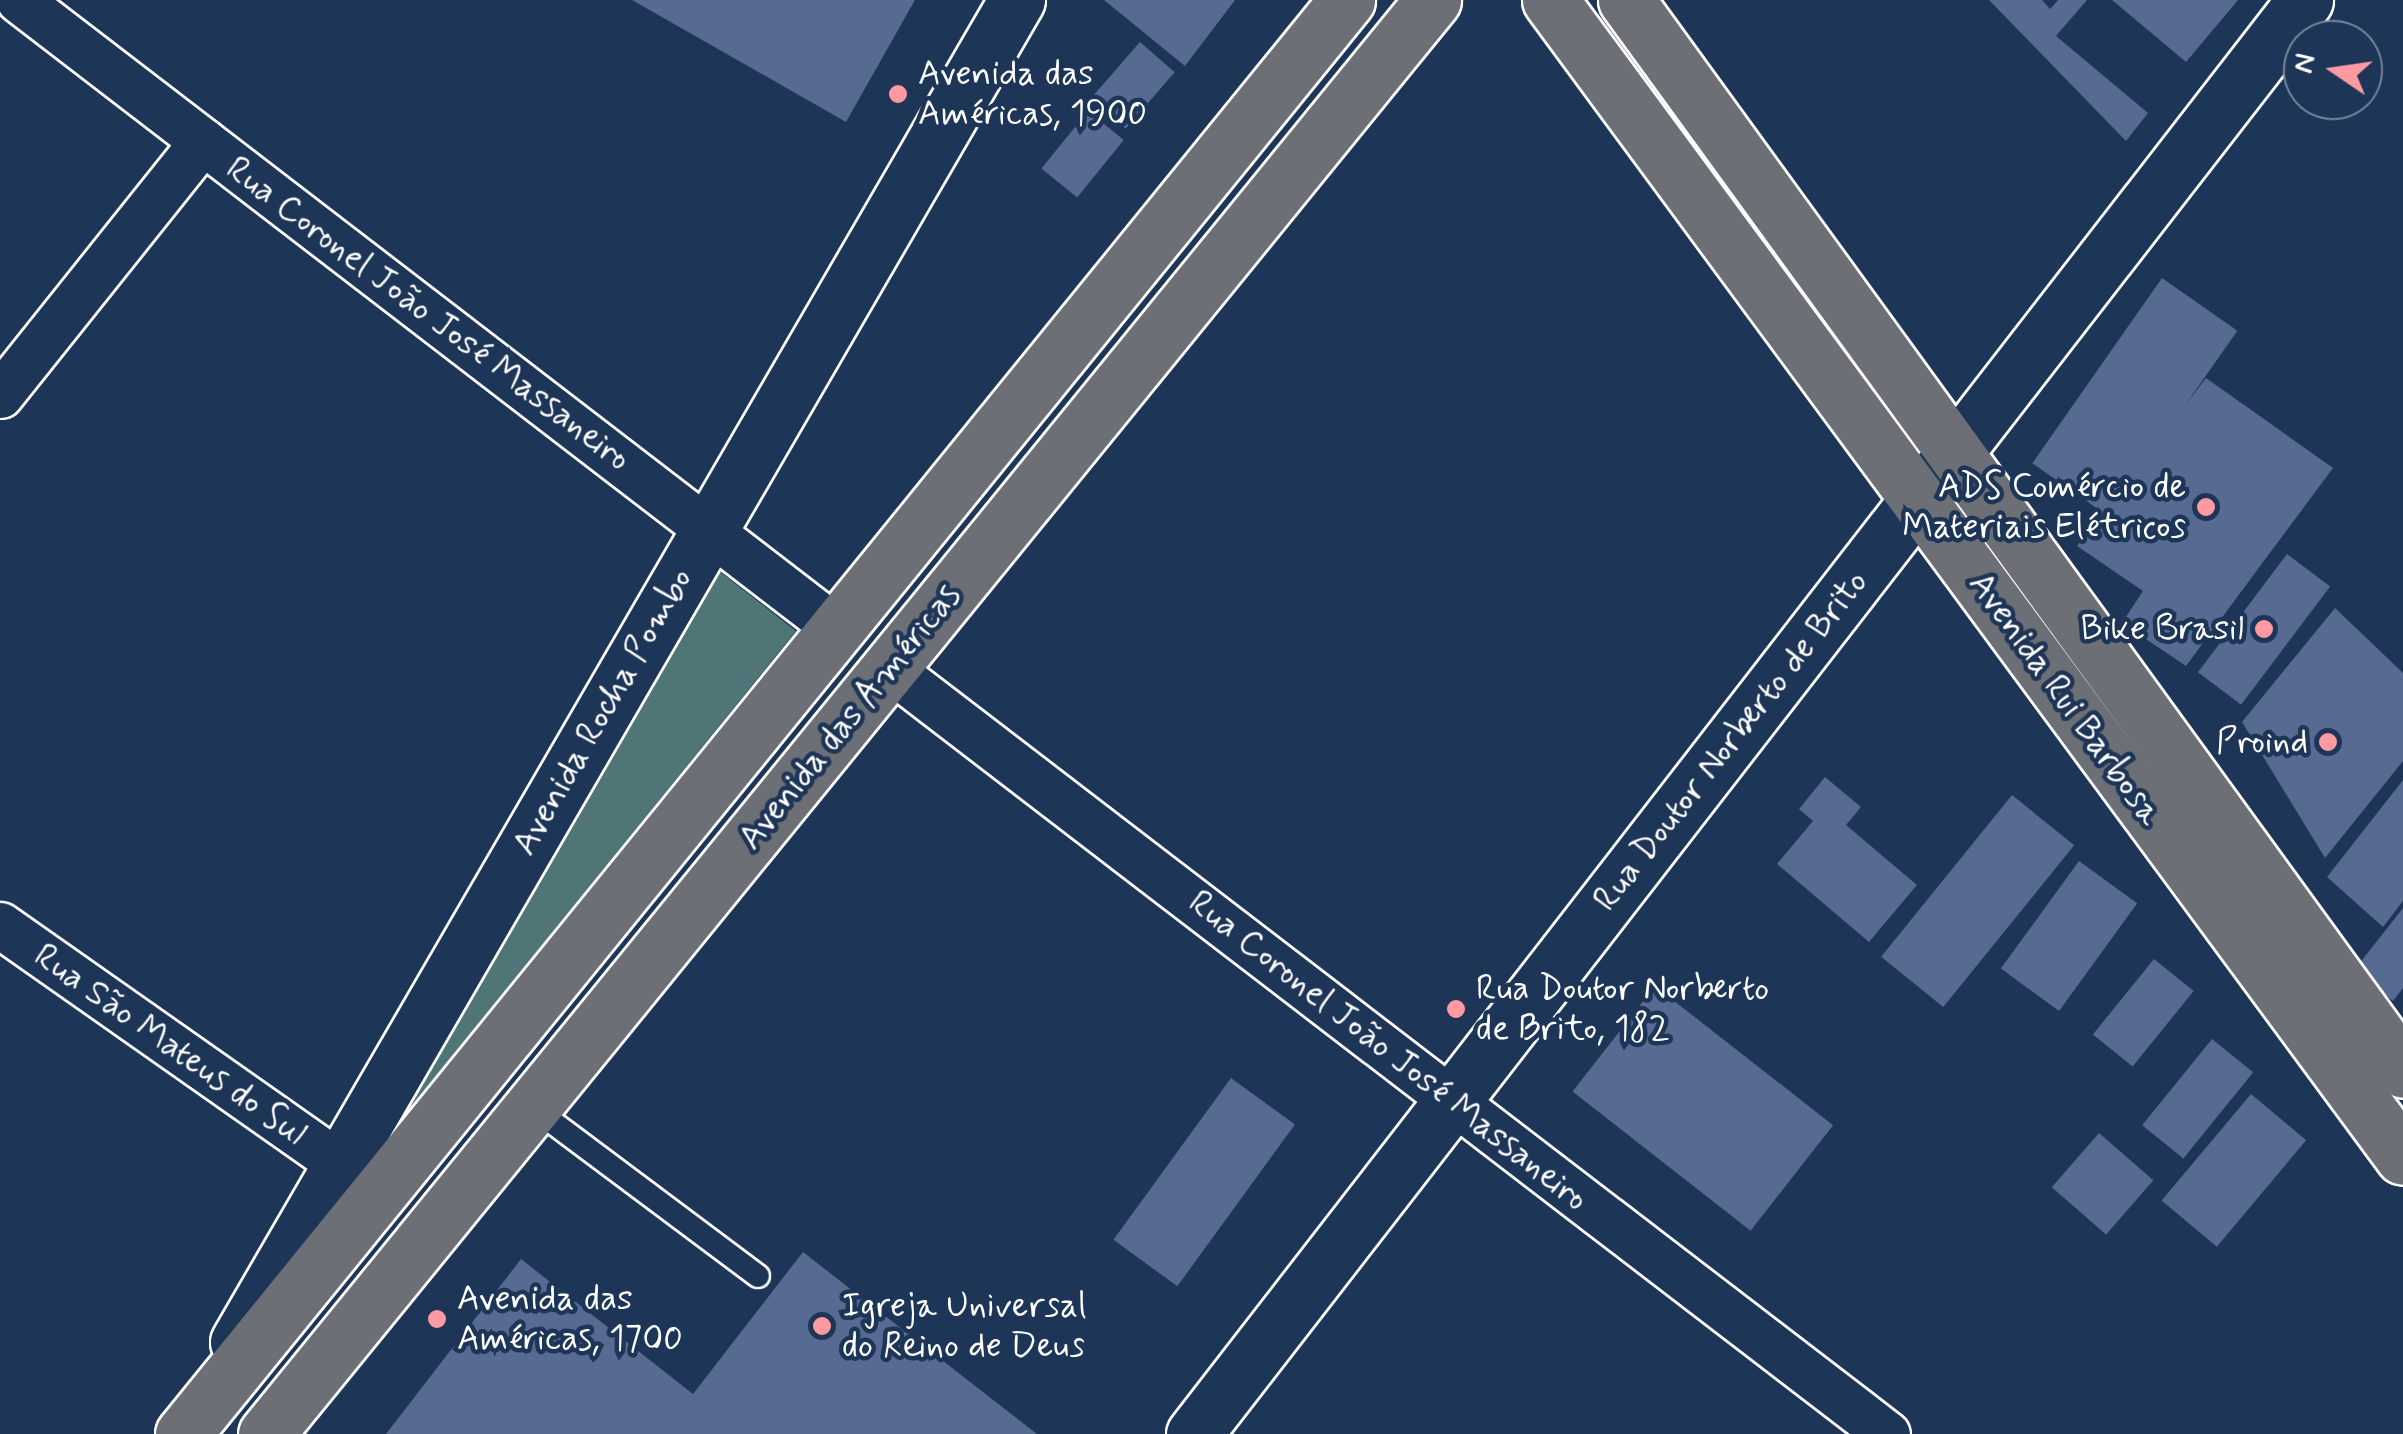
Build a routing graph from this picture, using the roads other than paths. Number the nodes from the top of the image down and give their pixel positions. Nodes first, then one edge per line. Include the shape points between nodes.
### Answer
1 (18, 0) edge
2 (1018, 0) edge
3 (1347, 0) edge
4 (1433, 0) edge
5 (1550, 0) edge
6 (1626, 0) edge
7 (2305, 0) edge
8 (203, 141) junction
9 (0, 395) edge
10 (1954, 452) junction
11 (1918, 500) junction
12 (710, 529) junction
13 (836, 628) junction
14 (890, 668) junction
15 (0, 926) edge
16 (2403, 1070) edge
17 (1452, 1100) junction
18 (532, 1107) junction
19 (2403, 1157) edge
20 (340, 1164) junction
21 (758, 1276) dead end
22 (186, 1429) edge
23 (266, 1434) edge
24 (1194, 1434) edge
25 (1887, 1434) edge

1 - 8 street, Rua Coronel João José Massaneiro
2 - 12 street, Avenida Rocha Pombo
3 - 13 main road, Avenida das Américas
4 - 14 main road, Avenida das Américas
5 - 11 main road, Avenida Rui Barbosa
6 - 10 main road, Avenida Rui Barbosa
7 - 10 street, Rua Doutor Norberto de Brito
8 - 9 street
8 - 12 street, Rua Coronel João José Massaneiro
10 - 11 street, Rua Doutor Norberto de Brito
10 - 16 main road, Avenida Rui Barbosa
11 - 17 street, Rua Doutor Norberto de Brito
11 - 19 main road, Avenida Rui Barbosa
12 - 13 street, Rua Coronel João José Massaneiro
12 - 20 street, Avenida Rocha Pombo
13 - 22 main road, Avenida das Américas
14 - 17 street, Rua Coronel João José Massaneiro
14 - 18 main road, Avenida das Américas
15 - 20 street, Rua São Mateus do Sul
17 - 24 street, Rua Doutor Norberto de Brito
17 - 25 street, Rua Coronel João José Massaneiro
18 - 21 lane
18 - 23 main road, Avenida das Américas
20 - 22 street, Avenida Rocha Pombo

